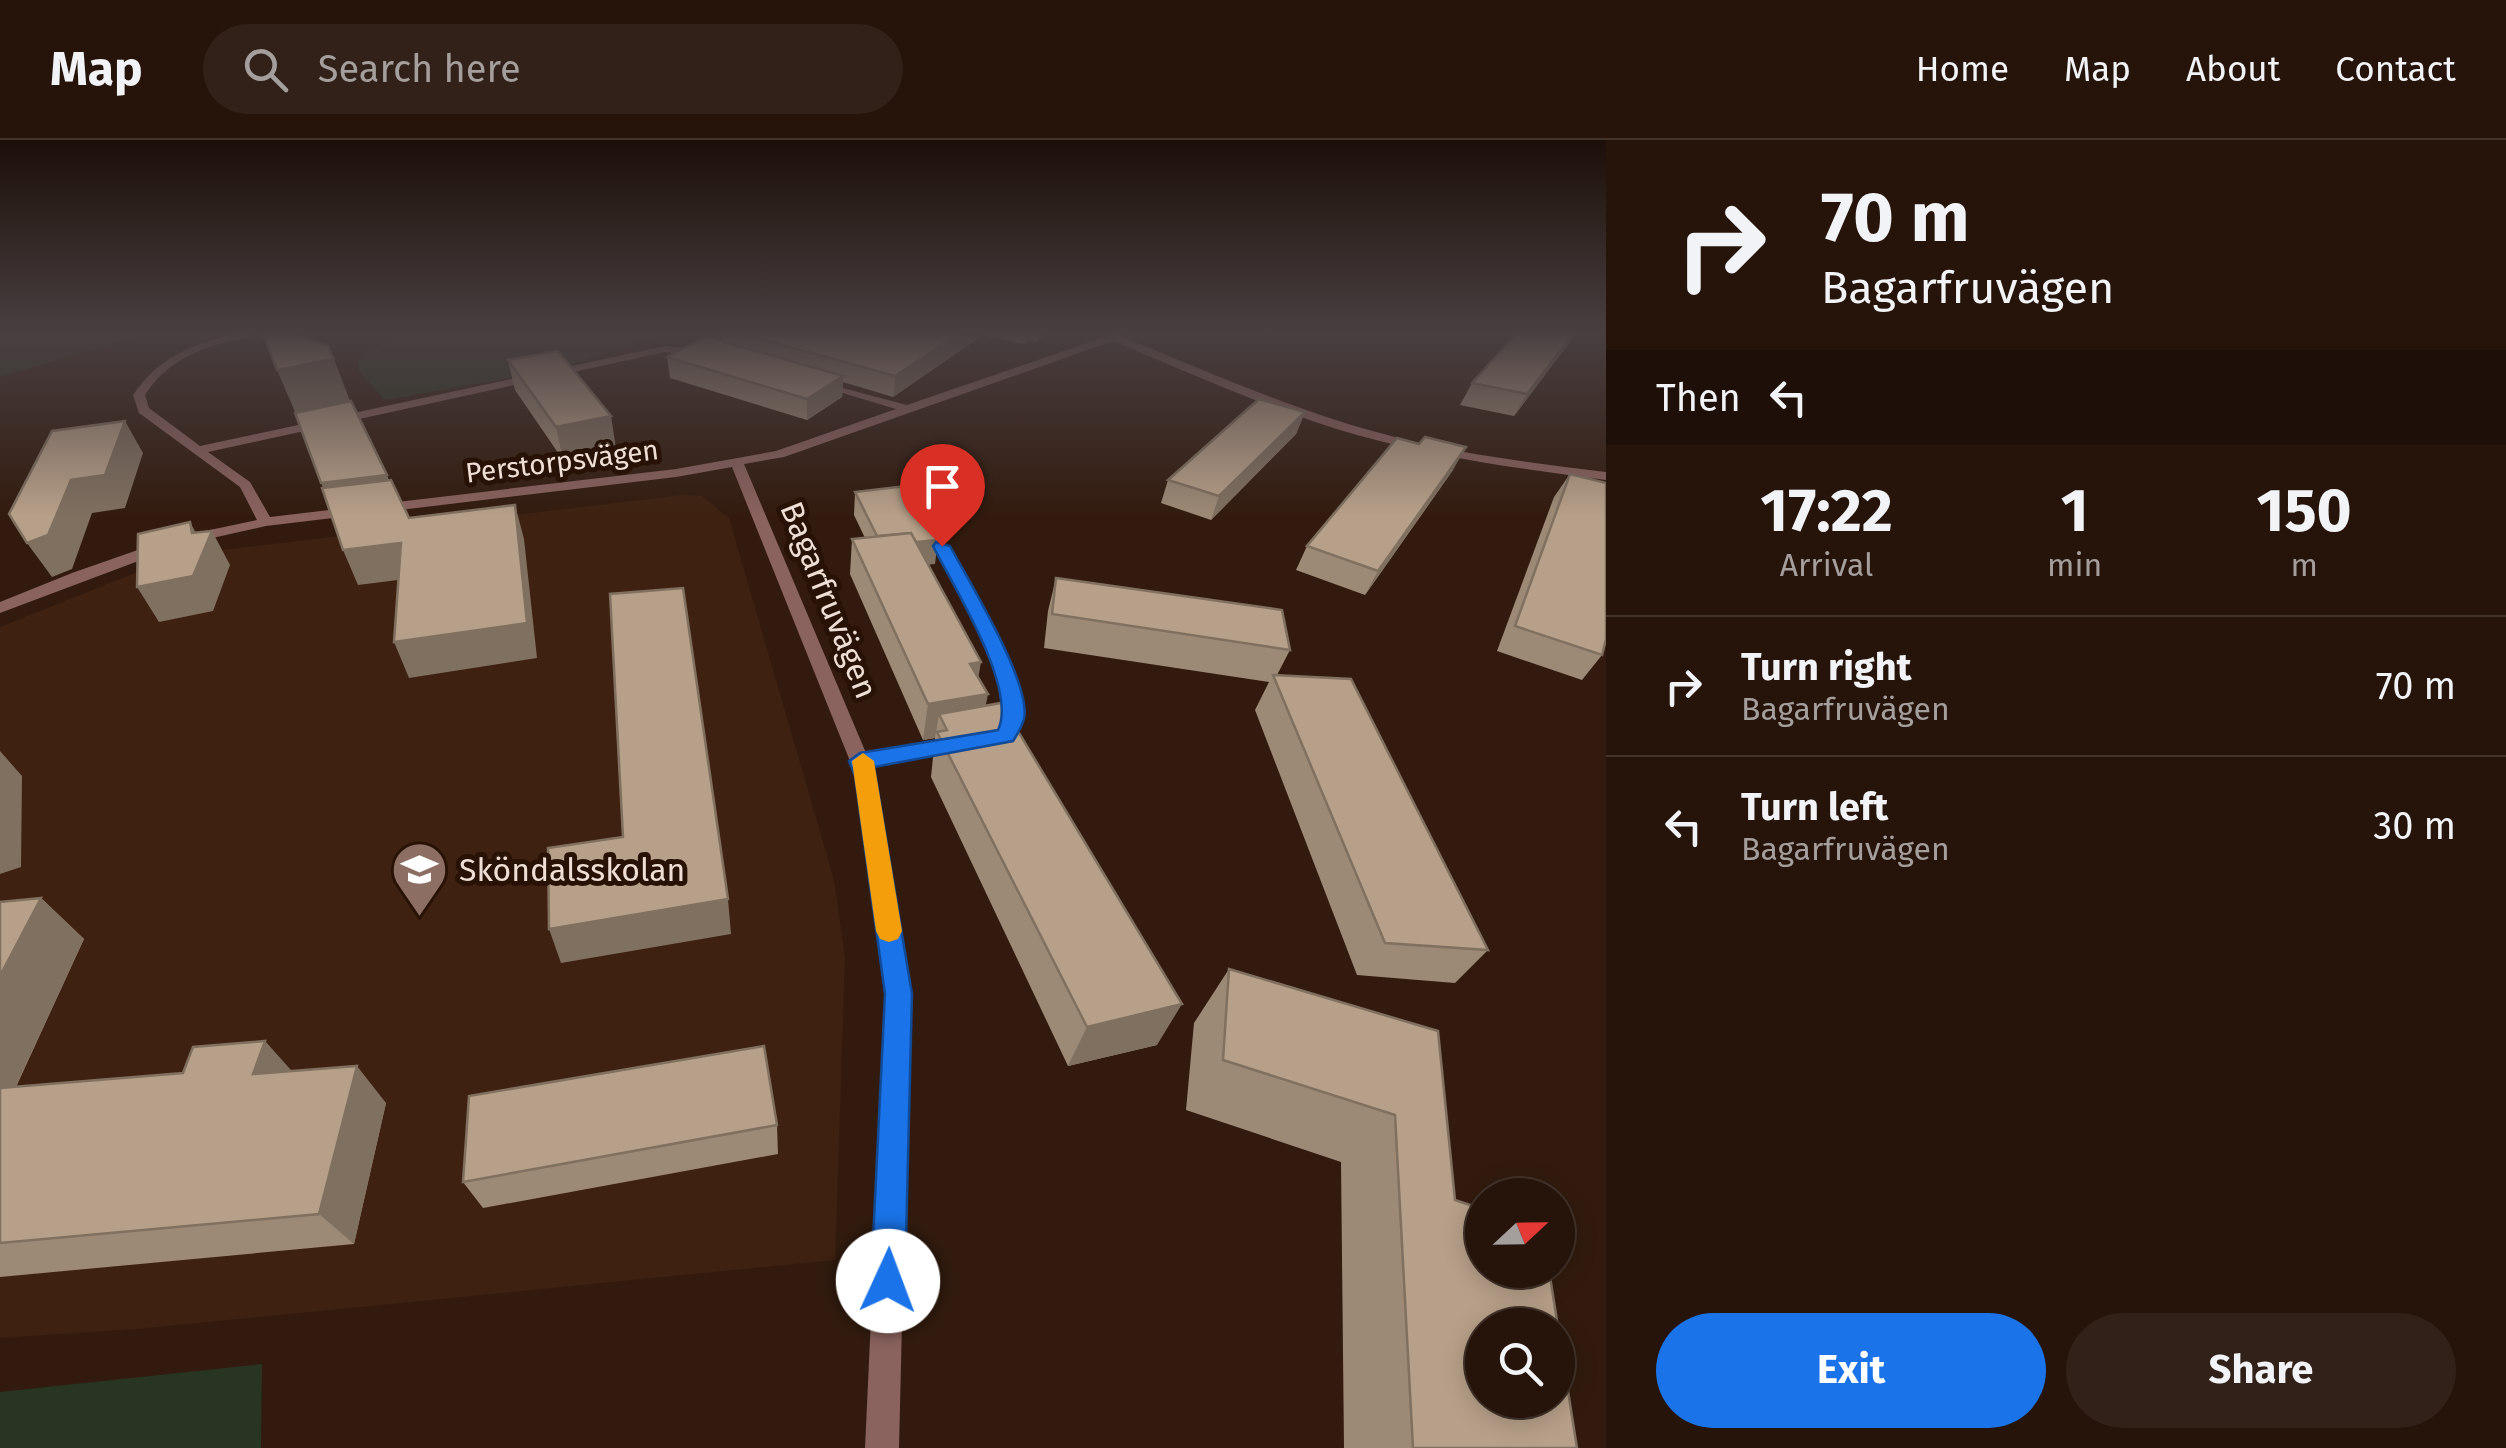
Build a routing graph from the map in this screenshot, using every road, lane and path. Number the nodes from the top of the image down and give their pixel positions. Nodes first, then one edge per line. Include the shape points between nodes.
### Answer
1 (139, 395) edge
2 (452, 395) edge
3 (861, 395) edge
4 (952, 395) edge
5 (1259, 395) edge
6 (911, 410) junction
7 (198, 450) junction
8 (737, 464) junction
9 (1606, 476) edge
10 (266, 522) junction
11 (942, 546) dead end
12 (0, 608) edge
13 (860, 761) junction
14 (882, 1448) edge

1 - 7 street via 143,410
2 - 7 street
3 - 6 street
4 - 6 street, Perstorpsvägen
5 - 9 street via 1394,441
6 - 8 street, Perstorpsvägen
7 - 10 street via 246,485
8 - 10 street, Perstorpsvägen
8 - 13 street, Bagarfruvägen
10 - 12 street, Perstorpsvägen via 177,541
11 - 13 street via 994,649 1014,717 1006,736
13 - 14 street, Bagarfruvägen via 898,994

